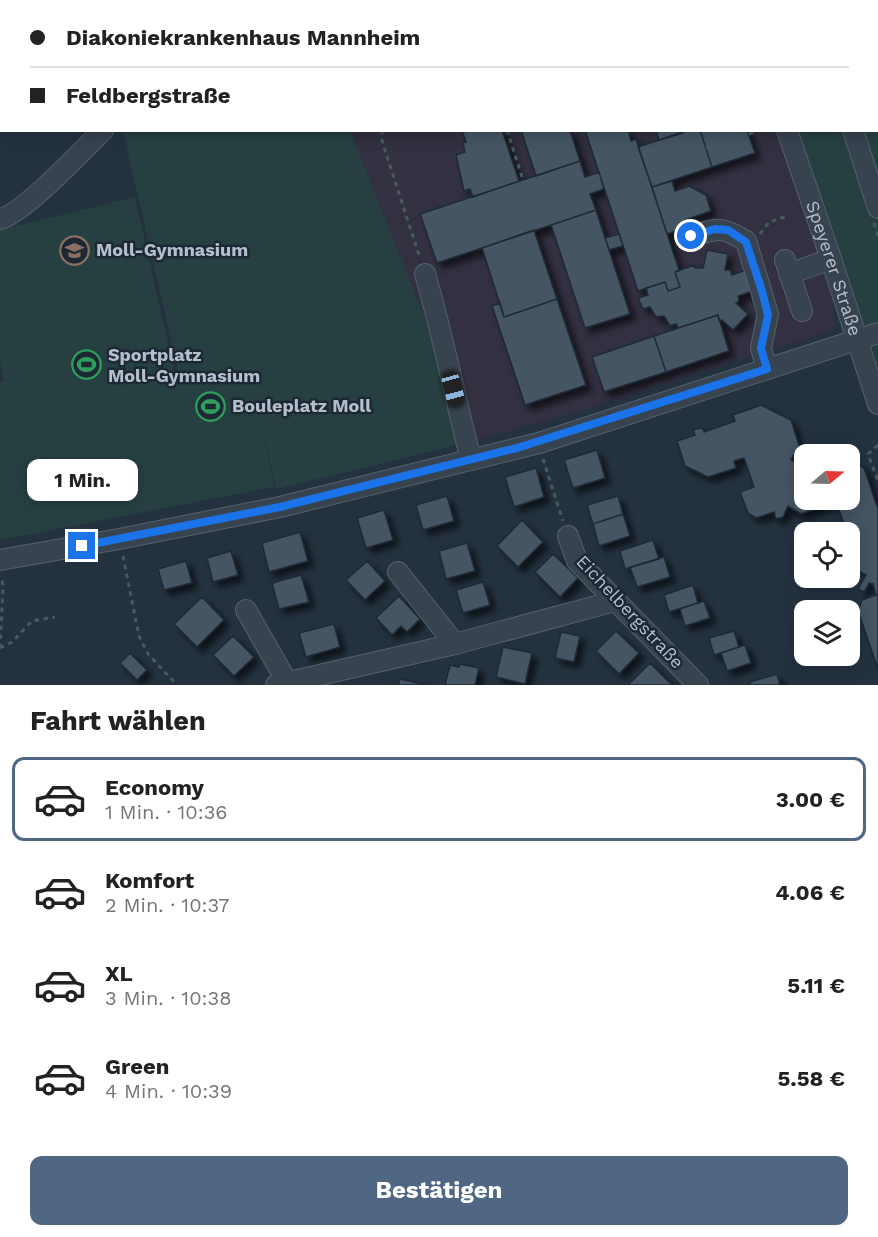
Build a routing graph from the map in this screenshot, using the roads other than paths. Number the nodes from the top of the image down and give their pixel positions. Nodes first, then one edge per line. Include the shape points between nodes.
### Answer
1 (101, 132) edge
2 (788, 132) edge
3 (854, 132) edge
4 (878, 208) edge
5 (0, 219) edge
6 (691, 236) dead end
7 (831, 259) junction
8 (425, 274) road end
9 (802, 311) dead end
10 (878, 333) edge
11 (858, 339) junction
12 (767, 369) junction
13 (878, 405) edge
14 (471, 460) junction
15 (568, 536) road end
16 (0, 560) edge
17 (398, 572) dead end
18 (615, 600) junction
19 (246, 610) dead end
20 (454, 644) junction
21 (282, 683) edge
22 (698, 685) edge

1 - 5 street via 46,187 8,218
2 - 7 street, Speyerer Straße
3 - 4 street
6 - 12 street via 715,229 728,230 746,242 768,315 761,348
7 - 9 street via 787,267
7 - 11 street, Speyerer Straße
8 - 14 street
10 - 11 street
11 - 12 street
11 - 13 street, Speyerer Straße
12 - 14 street
14 - 16 street via 280,507
15 - 18 street, Eichelbergstraße via 577,561
17 - 20 street
18 - 20 street
18 - 22 street, Eichelbergstraße
19 - 21 street
20 - 21 street

